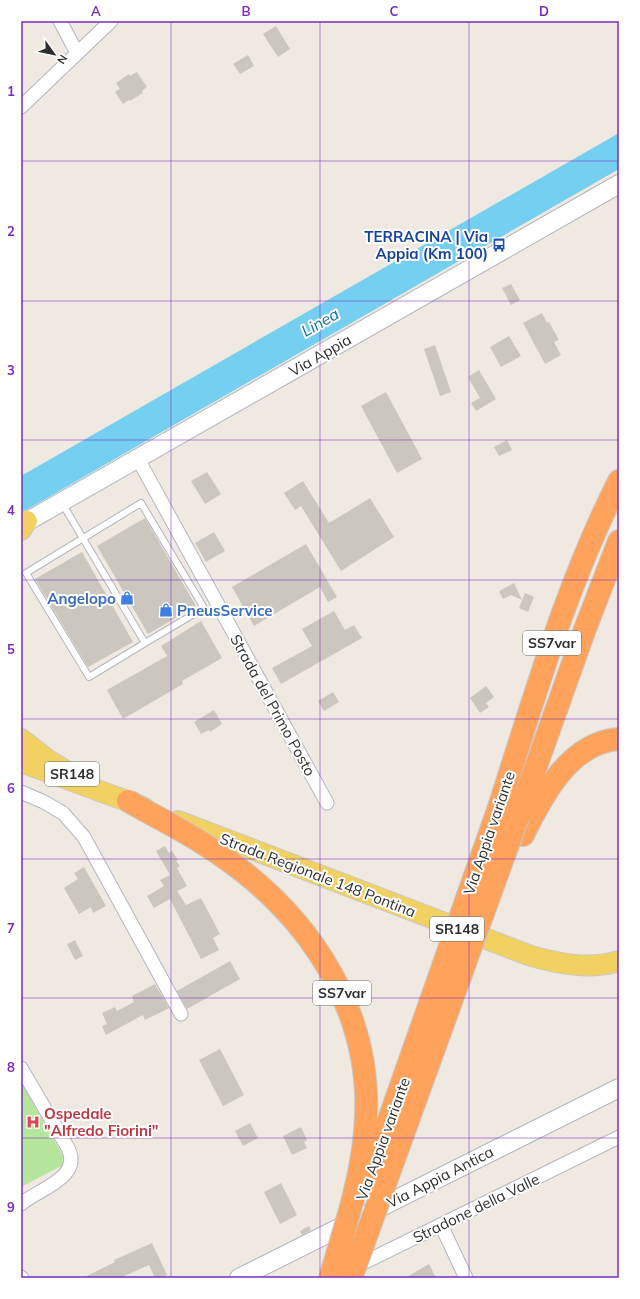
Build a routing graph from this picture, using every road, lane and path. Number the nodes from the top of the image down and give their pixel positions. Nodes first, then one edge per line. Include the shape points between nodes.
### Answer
1 (60, 21) edge
2 (111, 21) edge
3 (78, 53) junction
4 (21, 107) edge
5 (619, 184) edge
6 (138, 459) junction
7 (619, 481) edge
8 (60, 502) junction
9 (23, 525) edge
10 (82, 539) junction
11 (619, 541) edge
12 (145, 643) junction
13 (21, 739) edge
14 (619, 739) edge
15 (25, 764) edge
16 (21, 792) edge
17 (128, 801) junction
18 (327, 803) dead end
19 (515, 816) junction
20 (619, 961) edge
21 (180, 1014) dead end
22 (21, 1068) edge
23 (619, 1088) edge
24 (619, 1137) edge
25 (21, 1204) edge
26 (441, 1225) junction
27 (239, 1278) edge
28 (332, 1278) edge
29 (352, 1278) edge
30 (466, 1278) edge

1 - 3 street
2 - 3 street
3 - 4 street
5 - 6 main road, Via Appia
6 - 8 main road, Via Appia
6 - 18 street, Strada del Primo Posto
7 - 19 highway, Via Appia variante / SS7var via 579,571 546,659
8 - 9 main road, Via Appia
8 - 10 lane
10 - 12 lane
10 - 12 lane via 26,573 89,677
10 - 12 lane via 141,503 204,608
11 - 19 highway, Via Appia variante / SS7var
13 - 17 main road, SR148 via 53,763
14 - 19 highway via 596,744 573,760
15 - 17 main road, Strada Regionale 148 Pontina / SR148
16 - 21 street via 63,812 84,837
17 - 20 main road, Strada Regionale 148 Pontina / SR148, bridge via 490,941 546,960 587,966
17 - 28 highway, SS7var, bridge via 210,847 257,882 306,934 342,993 359,1042 366,1095 366,1121 358,1174
19 - 28 highway, Via Appia variante / SS7var, bridge via 394,1108
19 - 29 highway, Via Appia variante / SS7var, bridge via 477,930
22 - 25 street via 68,1148 72,1160 64,1176
23 - 27 main road, Via Appia Antica
24 - 26 street, Stradone della Valle
26 - 28 street, Stradone della Valle
26 - 30 street

